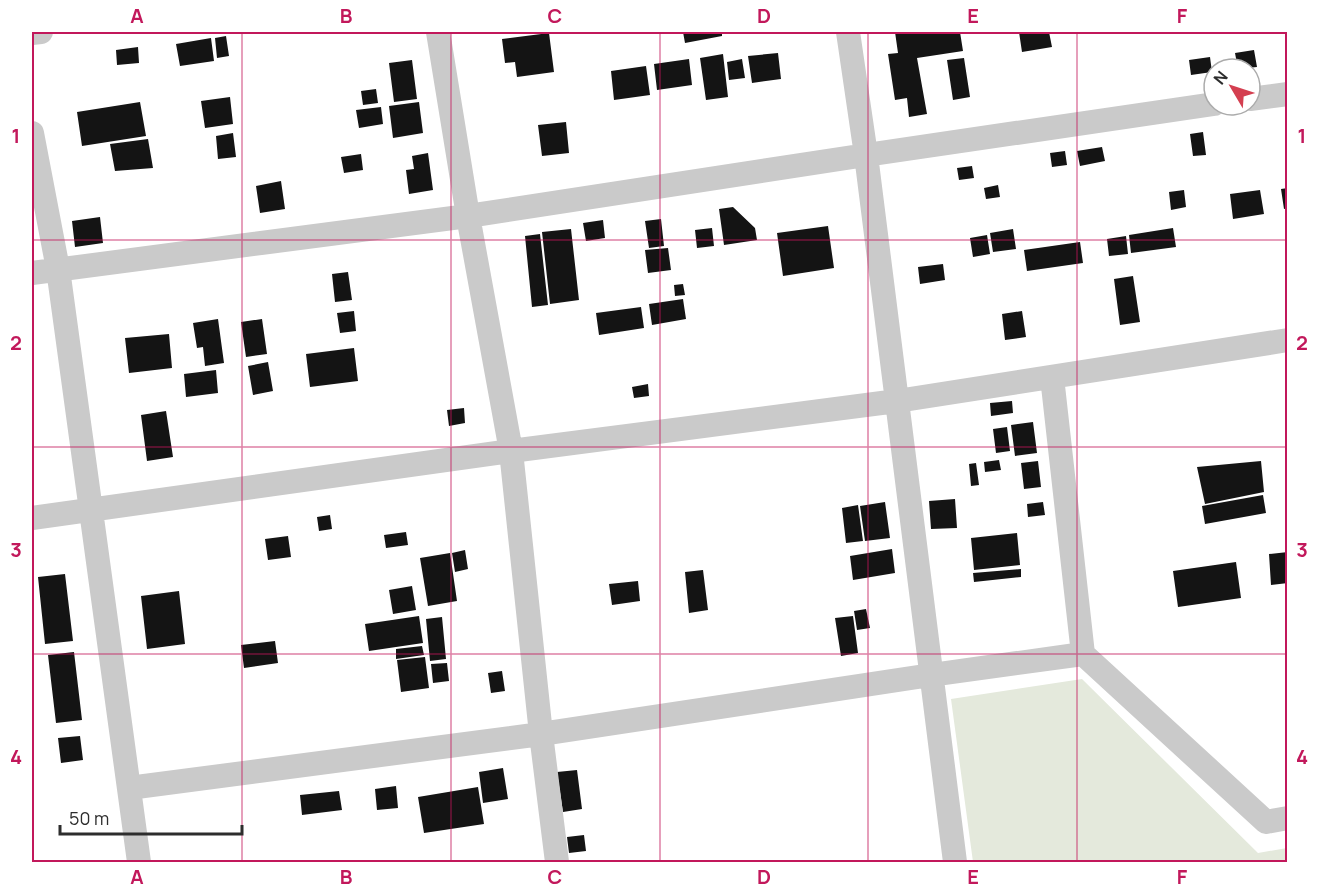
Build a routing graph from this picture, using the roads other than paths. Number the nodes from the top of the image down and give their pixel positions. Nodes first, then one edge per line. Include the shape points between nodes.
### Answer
1 (41, 32) edge
2 (438, 32) edge
3 (848, 32) edge
4 (32, 33) edge
5 (1287, 94) edge
6 (1262, 97) edge
7 (1202, 107) edge
8 (32, 133) edge
9 (866, 155) junction
10 (468, 216) junction
11 (58, 269) junction
12 (32, 273) edge
13 (1287, 340) edge
14 (1052, 377) junction
15 (897, 401) junction
16 (511, 451) junction
17 (92, 509) junction
18 (32, 518) edge
19 (1083, 654) junction
20 (932, 675) junction
21 (541, 734) junction
22 (129, 788) junction
23 (1287, 818) edge
24 (139, 862) edge
25 (557, 862) edge
26 (955, 862) edge

1 - 4 street
2 - 10 street
3 - 9 street
5 - 6 street
7 - 9 street
8 - 11 street
9 - 10 street
9 - 15 street
10 - 11 street
10 - 16 street
11 - 12 street
11 - 17 street
13 - 14 street
14 - 15 street
14 - 19 street
15 - 16 street
15 - 20 street
16 - 17 street
16 - 21 street
17 - 18 street
17 - 22 street
19 - 20 street
19 - 23 street via 1266,822
20 - 21 street
20 - 26 street
21 - 22 street
21 - 25 street
22 - 24 street

